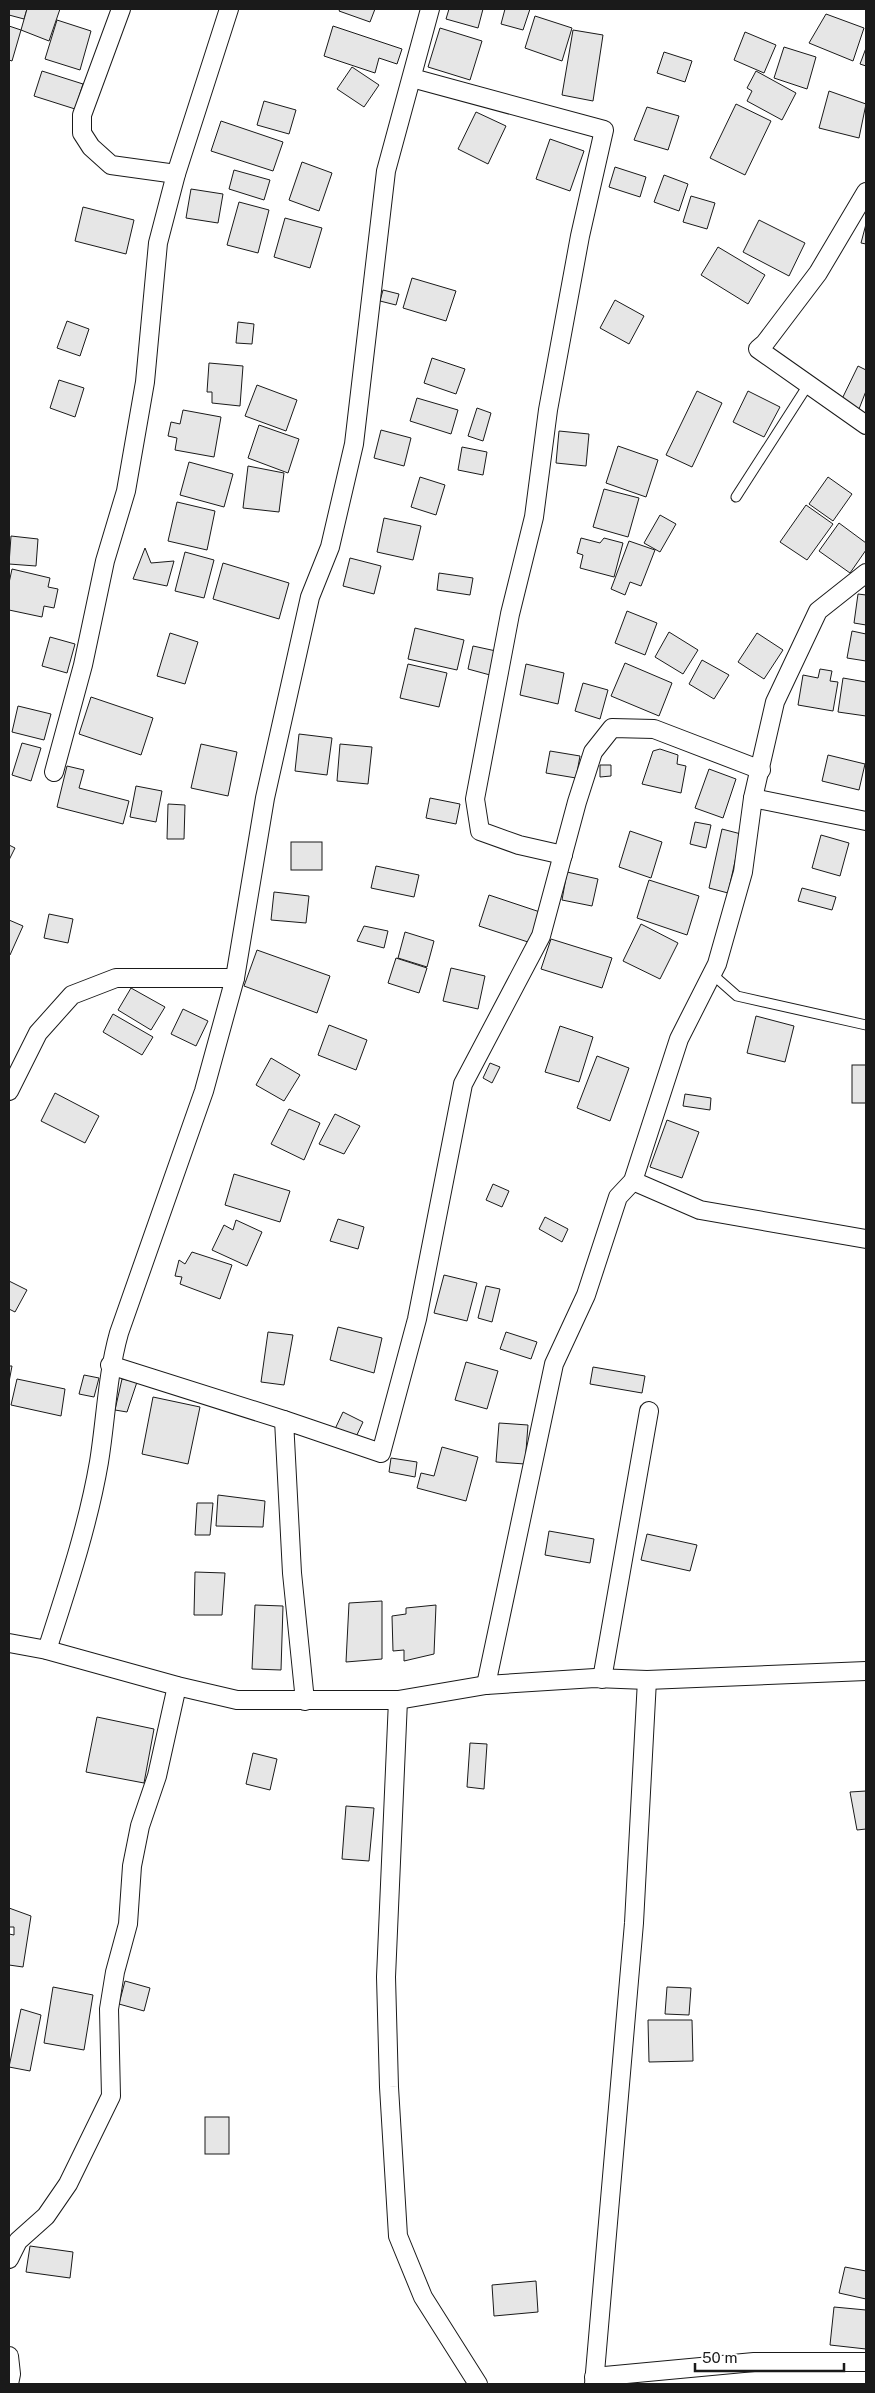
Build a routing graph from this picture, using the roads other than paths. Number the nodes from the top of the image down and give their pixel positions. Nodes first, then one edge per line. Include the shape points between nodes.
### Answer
1 (120, 9) edge
2 (229, 9) edge
3 (430, 9) edge
4 (412, 78) junction
5 (176, 174) junction
6 (866, 192) edge
7 (808, 385) junction
8 (865, 419) edge
9 (736, 497) dead end
10 (866, 573) edge
11 (761, 770) junction
12 (54, 772) dead end
13 (753, 798) junction
14 (866, 821) edge
15 (562, 854) junction
16 (712, 974) junction
17 (235, 978) junction
18 (866, 1025) edge
19 (9, 1091) edge
20 (633, 1181) junction
21 (866, 1239) edge
22 (110, 1365) junction
23 (648, 1411) dead end
24 (284, 1420) junction
25 (16, 1644) edge
26 (47, 1650) junction
27 (9, 1658) edge
28 (866, 1671) edge
29 (602, 1679) junction
30 (647, 1680) junction
31 (486, 1685) junction
32 (178, 1686) junction
33 (398, 1700) junction
34 (305, 1701) junction
35 (9, 2259) edge
36 (9, 2356) edge
37 (866, 2362) edge
38 (594, 2381) edge
39 (9, 2384) edge
40 (478, 2384) edge

1 - 5 street via 82,115 82,133 91,147 111,165
2 - 5 street
3 - 4 street
4 - 15 street via 604,130 580,236 550,401 534,517 510,614 475,799 480,831
4 - 17 street via 386,171 354,444 330,547 310,597 265,798
5 - 12 street via 158,243 145,382 126,491 105,561 87,648
6 - 7 street via 818,273 758,349
7 - 8 street
7 - 9 lane
10 - 11 street via 818,611 775,702
11 - 13 street
11 - 15 street via 654,729 612,728 593,752
13 - 14 street
13 - 16 street via 743,872
15 - 24 street via 541,936 463,1084 417,1319 381,1453
16 - 18 lane via 737,996
16 - 20 street via 679,1039
17 - 19 street via 116,978 72,995 38,1033
17 - 22 street via 204,1091 118,1333
20 - 21 street via 700,1210
20 - 31 street via 618,1197 586,1295 554,1364
22 - 24 street
22 - 26 street via 99,1461 83,1538
23 - 29 street
24 - 34 street via 292,1573
25 - 26 street
25 - 27 street
26 - 32 street
28 - 30 street
29 - 30 street
29 - 31 street
30 - 38 street via 634,1923
31 - 33 street
32 - 34 street via 237,1700
32 - 35 street via 132,1866 128,1924 109,2009 111,2096 68,2184 46,2216 18,2241
33 - 34 street
33 - 40 street via 386,1977 398,2236 423,2297
36 - 39 street
37 - 38 street via 754,2362

